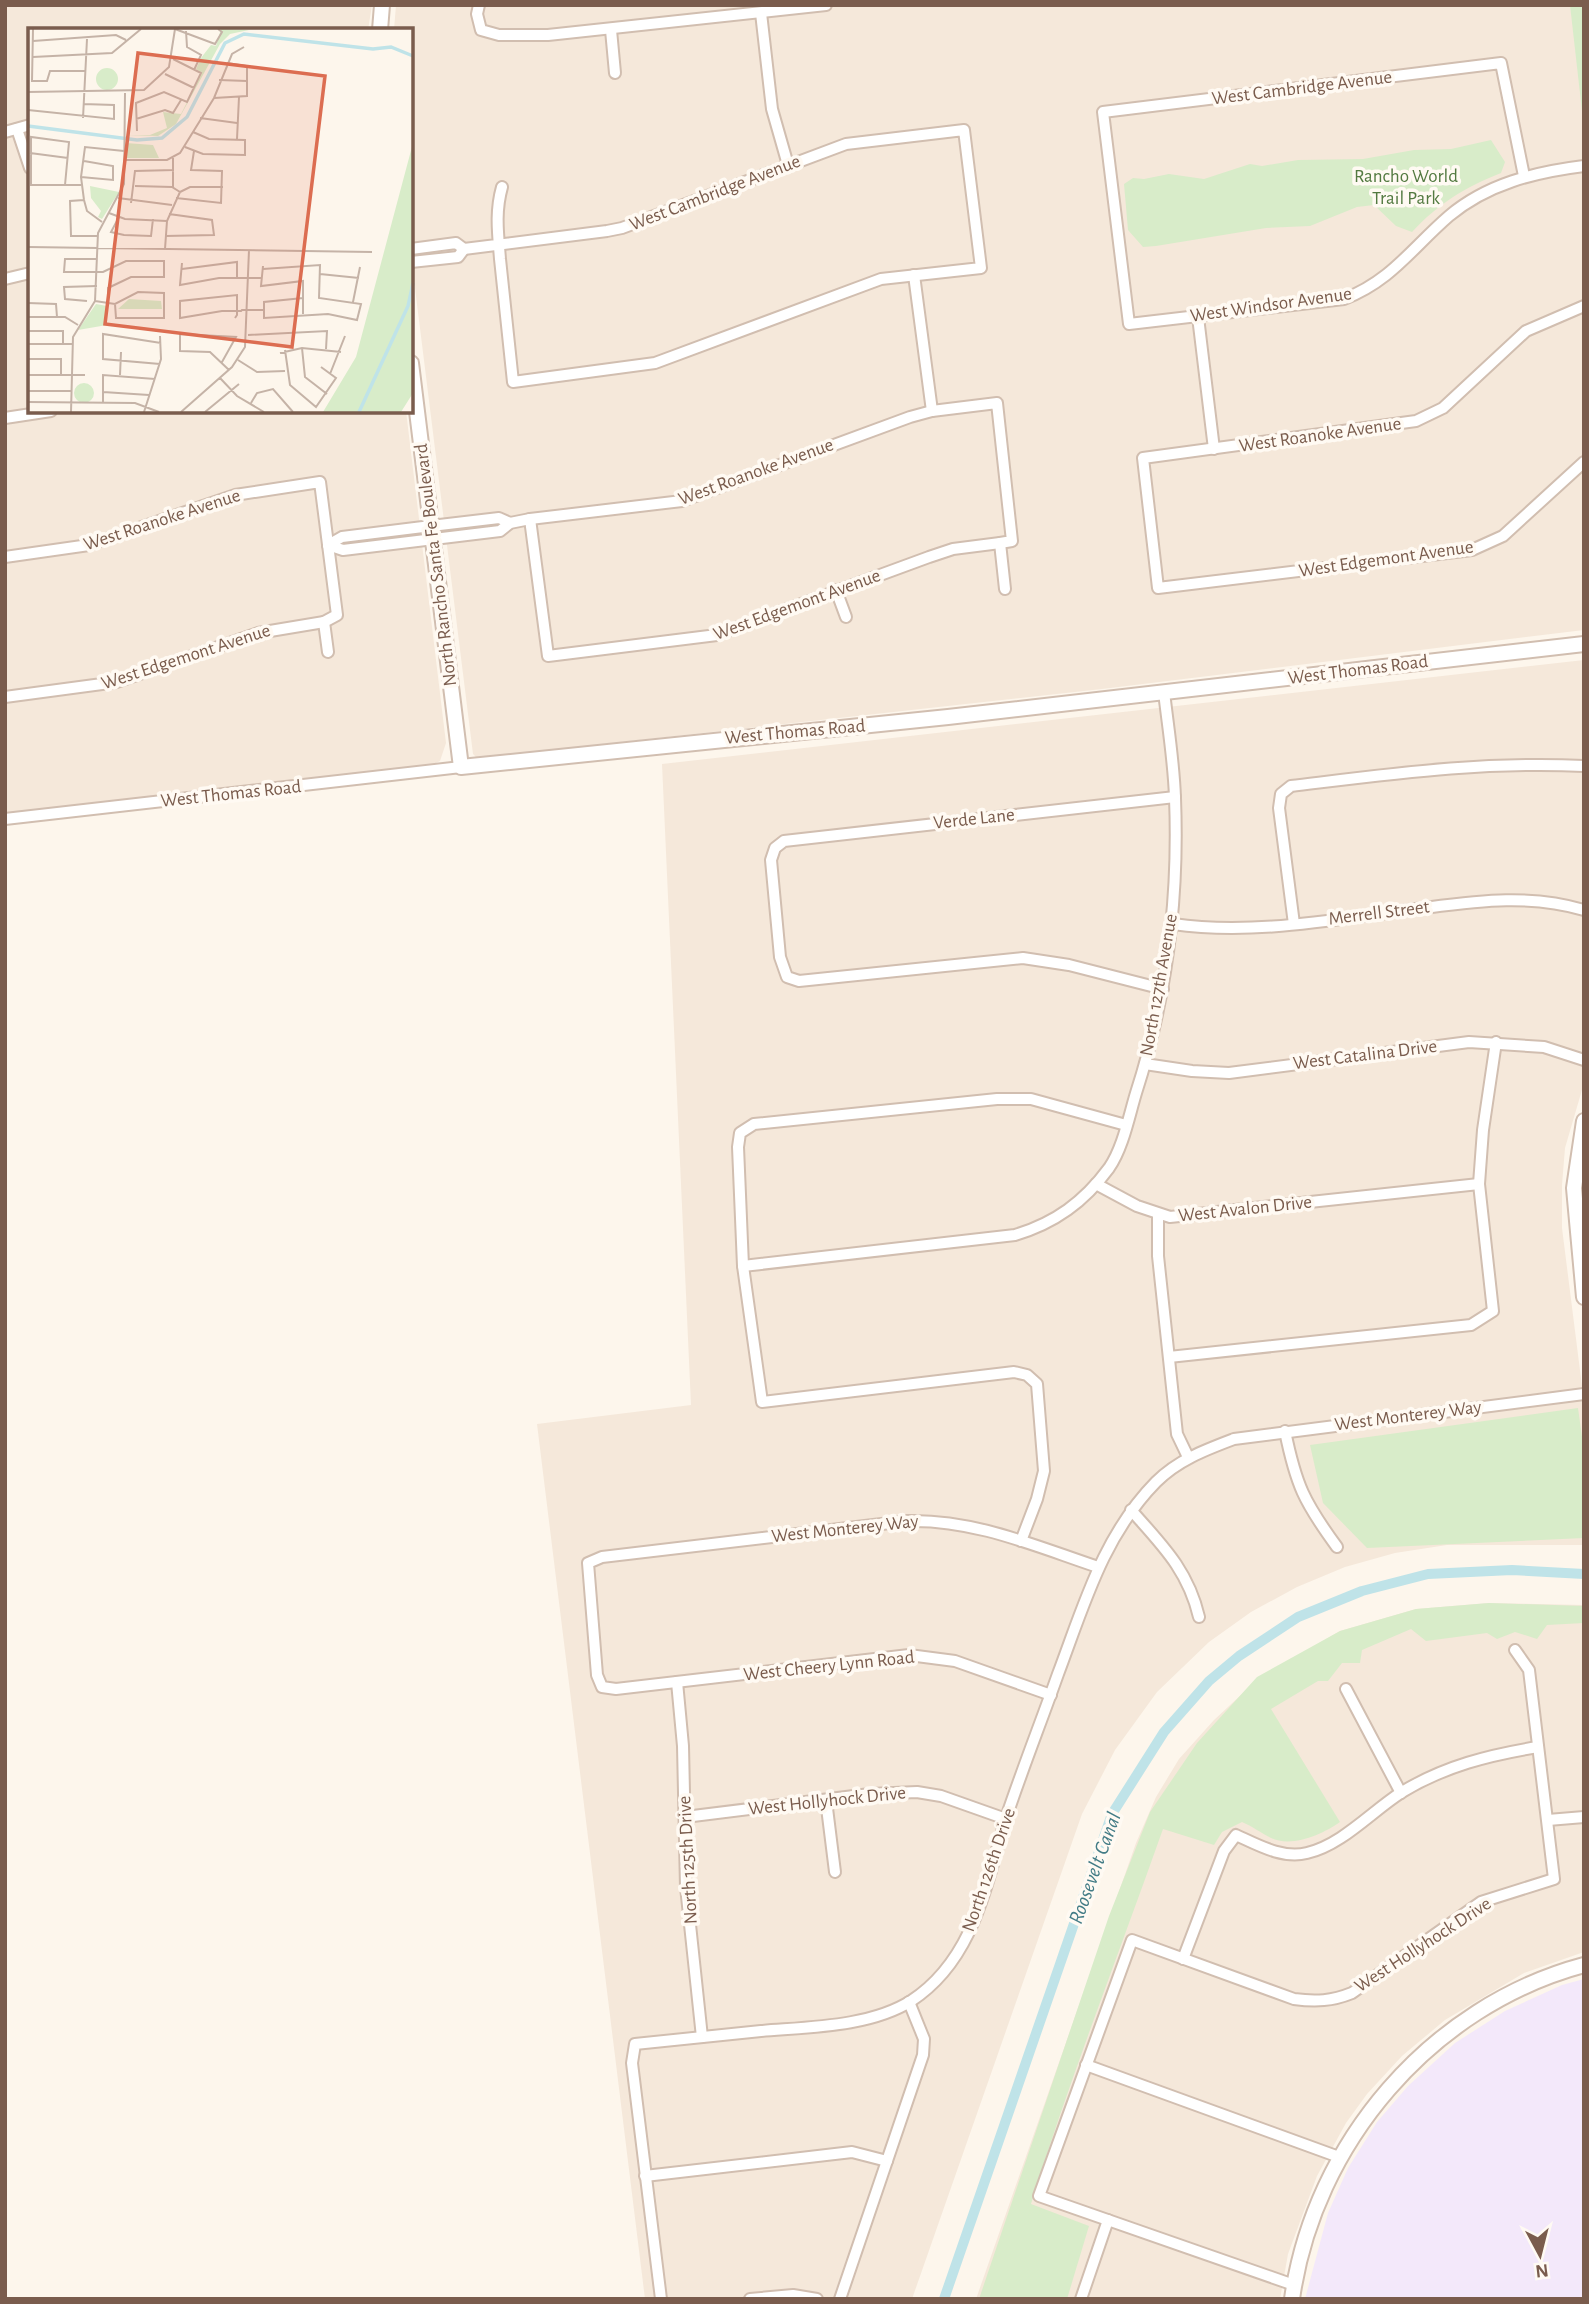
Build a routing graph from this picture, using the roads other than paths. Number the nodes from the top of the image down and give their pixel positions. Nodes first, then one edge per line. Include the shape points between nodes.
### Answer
1 (382, 5) edge
2 (479, 5) edge
3 (826, 5) edge
4 (761, 13) junction
5 (380, 28) edge
6 (611, 30) junction
7 (615, 73) dead end
8 (28, 126) edge
9 (11, 131) edge
10 (28, 164) edge
11 (788, 166) junction
12 (1584, 166) edge
13 (1524, 176) junction
14 (502, 187) dead end
15 (499, 245) junction
16 (413, 249) edge
17 (464, 249) junction
18 (413, 262) edge
19 (28, 273) edge
20 (914, 275) junction
21 (5, 279) edge
22 (1584, 306) edge
23 (1198, 317) junction
24 (1129, 324) joint
25 (413, 379) edge
26 (932, 411) junction
27 (38, 413) edge
28 (5, 418) edge
29 (1214, 449) junction
30 (1582, 466) edge
31 (530, 519) junction
32 (432, 532) junction
33 (1000, 543) junction
34 (328, 545) junction
35 (5, 557) edge
36 (1158, 588) joint
37 (1006, 589) dead end
38 (836, 590) junction
39 (846, 617) dead end
40 (324, 622) junction
41 (1584, 644) edge
42 (328, 652) dead end
43 (1164, 692) junction
44 (5, 697) edge
45 (1584, 766) edge
46 (461, 767) junction
47 (1175, 797) junction
48 (5, 820) edge
49 (1583, 906) edge
50 (1173, 924) junction
51 (1294, 924) junction
52 (1163, 989) junction
53 (1496, 1042) junction
54 (1584, 1060) edge
55 (1145, 1064) junction
56 (1584, 1121) edge
57 (1126, 1125) junction
58 (1096, 1184) junction
59 (1479, 1184) junction
60 (1158, 1215) junction
61 (743, 1266) junction
62 (1584, 1297) edge
63 (1169, 1357) junction
64 (1584, 1394) edge
65 (1285, 1431) junction
66 (1188, 1457) junction
67 (1131, 1510) junction
68 (1021, 1541) junction
69 (1337, 1547) dead end
70 (1098, 1567) junction
71 (1199, 1616) dead end
72 (1515, 1650) dead end
73 (677, 1682) junction
74 (602, 1687) joint
75 (1346, 1689) dead end
76 (1051, 1695) junction
77 (1538, 1747) junction
78 (1401, 1793) junction
79 (826, 1800) junction
80 (685, 1817) junction
81 (1584, 1817) edge
82 (1006, 1819) junction
83 (1548, 1820) junction
84 (835, 1872) dead end
85 (1183, 1959) junction
86 (1584, 1965) edge
87 (909, 2002) junction
88 (702, 2037) junction
89 (1086, 2065) junction
90 (1339, 2158) junction
91 (887, 2161) junction
92 (645, 2176) junction
93 (1108, 2220) junction
94 (1293, 2292) edge
95 (661, 2299) edge
96 (750, 2299) edge
97 (817, 2299) edge
98 (840, 2299) edge
99 (1081, 2299) edge

1 - 5 street
2 - 6 street via 481,30 499,36
3 - 4 street
4 - 6 street
4 - 11 street via 772,109
6 - 7 street
8 - 9 street
9 - 10 street
11 - 15 street, West Cambridge Avenue via 622,228
11 - 20 street, West Cambridge Avenue via 846,144 964,130 981,268
12 - 13 street, West Windsor Avenue
13 - 23 street, West Windsor Avenue via 1472,199 1369,290 1344,299
13 - 24 street, West Cambridge Avenue via 1501,63 1102,112
14 - 15 street via 496,209
15 - 17 street, West Cambridge Avenue
15 - 20 street via 513,382 655,363 851,289
16 - 17 street via 456,243
17 - 18 street via 458,257
19 - 21 street
20 - 26 street
22 - 29 street, West Roanoke Avenue via 1526,331 1443,408 1416,421
23 - 24 street, West Windsor Avenue
23 - 29 street
25 - 32 street, North Rancho Santa Fe Boulevard
26 - 31 street, West Roanoke Avenue via 682,500
26 - 33 street, West Roanoke Avenue via 997,403 1012,541
27 - 28 street
29 - 36 street, West Roanoke Avenue via 1143,458
30 - 36 street, West Edgemont Avenue via 1503,536 1472,550
31 - 32 street, West Roanoke Avenue via 510,523 500,531
31 - 38 street, West Edgemont Avenue via 548,656 717,635
32 - 34 street, West Roanoke Avenue via 343,550
32 - 46 street, North Rancho Santa Fe Boulevard
33 - 37 street
33 - 38 street, West Edgemont Avenue via 953,549
34 - 35 street, West Roanoke Avenue via 320,482 236,495 89,545
34 - 40 street via 337,615
38 - 39 street
40 - 42 street
40 - 44 street, West Edgemont Avenue via 258,633 117,682
41 - 43 street, West Thomas Road
43 - 46 street, West Thomas Road
43 - 47 street, North 127th Avenue
45 - 51 street via 1517,762 1455,766 1291,786 1281,794 1279,808
46 - 48 street, West Thomas Road
47 - 50 street, North 127th Avenue
47 - 52 street, Verde Lane via 783,841 771,860 780,957 787,977 799,981 1023,958
49 - 51 street, Merrell Street via 1501,898
50 - 51 street, Merrell Street via 1234,930
50 - 52 street, North 127th Avenue
52 - 55 street, North 127th Avenue
53 - 54 street, West Catalina Drive via 1544,1047
53 - 55 street, West Catalina Drive via 1229,1073
53 - 59 street
55 - 57 street, North 127th Avenue
56 - 62 street via 1574,1188
57 - 58 street, North 127th Avenue via 1111,1166
57 - 61 street via 1031,1099 754,1124 740,1133 738,1147
58 - 60 street, West Avalon Drive
58 - 61 street via 1072,1209 1044,1226 1016,1235
59 - 60 street, West Avalon Drive
59 - 63 street via 1493,1311 1484,1319 1471,1325
60 - 63 street
61 - 68 street via 762,1402 1014,1372 1037,1384 1044,1471
63 - 66 street via 1177,1434
64 - 65 street, West Monterey Way
65 - 66 street, West Monterey Way via 1234,1439
65 - 69 street via 1294,1475 1308,1508
66 - 67 street, West Monterey Way via 1158,1480
67 - 70 street, North 126th Drive
67 - 71 street via 1177,1563 1192,1589
68 - 70 street, West Monterey Way
68 - 74 street, West Monterey Way via 972,1525 907,1521 603,1557 588,1563 597,1675
70 - 76 street, North 126th Drive
72 - 77 street via 1530,1670
73 - 74 street, West Cheery Lynn Road
73 - 76 street, West Cheery Lynn Road via 909,1656 955,1661
73 - 80 street, North 125th Drive
75 - 78 street
76 - 82 street, North 126th Drive
77 - 78 street via 1489,1755 1439,1772
77 - 83 street
78 - 85 street via 1325,1846 1307,1853 1268,1850 1236,1835 1223,1851
79 - 80 street, West Hollyhock Drive
79 - 82 street, West Hollyhock Drive via 917,1792
79 - 84 street
80 - 88 street, North 125th Drive via 686,1887
81 - 83 street
82 - 87 street, North 126th Drive via 993,1869 959,1955
83 - 85 street, West Hollyhock Drive via 1554,1879 1481,1902 1352,1993 1334,2000 1294,1999
85 - 89 street, West Hollyhock Drive via 1132,1940
86 - 90 street via 1534,1982 1474,2014 1422,2055 1375,2105
87 - 88 street, North 126th Drive via 871,2016 821,2026
87 - 91 street via 924,2039 923,2055
88 - 92 street, North 126th Drive via 635,2044 632,2063
89 - 90 street
89 - 93 street via 1040,2196
90 - 94 street via 1313,2215
91 - 92 street via 852,2152
91 - 98 street
92 - 95 street
93 - 94 street
93 - 99 street
96 - 97 street via 793,2295

